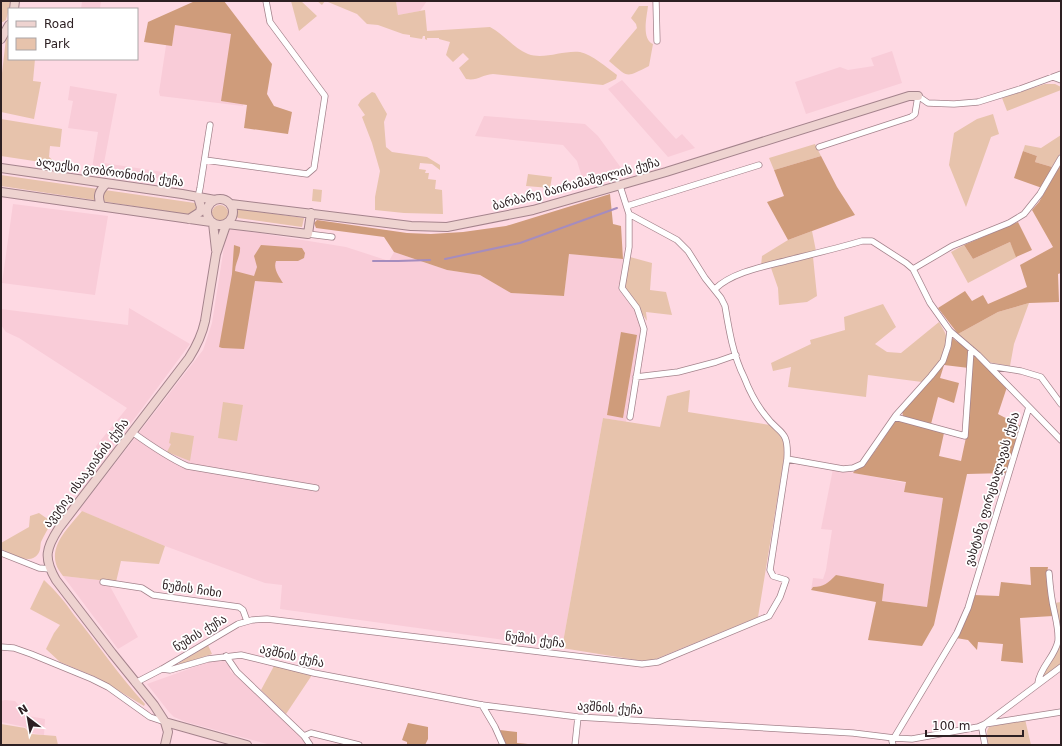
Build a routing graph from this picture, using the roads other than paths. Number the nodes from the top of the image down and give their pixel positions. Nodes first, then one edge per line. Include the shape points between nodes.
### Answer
1 (266, 1) edge
2 (656, 1) edge
3 (8, 26) edge
4 (1, 39) edge
5 (657, 41) dead end
6 (1061, 74) edge
7 (1053, 77) junction
8 (1061, 80) edge
9 (918, 96) junction
10 (210, 125) dead end
11 (819, 146) dead end
12 (1061, 158) edge
13 (205, 160) junction
14 (759, 165) dead end
15 (1, 168) edge
16 (106, 184) junction
17 (620, 186) junction
18 (1, 192) edge
19 (198, 196) junction
20 (215, 200) junction
21 (231, 204) junction
22 (101, 206) junction
23 (627, 206) junction
24 (311, 213) junction
25 (629, 214) junction
26 (189, 219) junction
27 (212, 223) junction
28 (226, 224) junction
29 (308, 234) junction
30 (332, 237) dead end
31 (216, 254) junction
32 (913, 269) junction
33 (715, 289) junction
34 (950, 331) junction
35 (971, 349) junction
36 (736, 355) junction
37 (989, 366) junction
38 (636, 377) junction
39 (1061, 404) edge
40 (1029, 407) junction
41 (630, 417) dead end
42 (895, 417) junction
43 (132, 432) junction
44 (1061, 440) edge
45 (787, 458) junction
46 (316, 488) dead end
47 (1, 553) edge
48 (50, 569) junction
49 (1049, 573) dead end
50 (103, 582) dead end
51 (247, 621) junction
52 (1, 647) edge
53 (226, 656) junction
54 (1061, 667) edge
55 (162, 669) junction
56 (135, 683) junction
57 (1038, 683) junction
58 (482, 705) junction
59 (1061, 712) edge
60 (578, 717) junction
61 (165, 722) junction
62 (984, 724) junction
63 (304, 736) junction
64 (894, 738) junction
65 (165, 745) edge
66 (247, 745) edge
67 (310, 745) edge
68 (359, 745) edge
69 (503, 745) edge
70 (575, 745) edge
71 (893, 745) edge
72 (985, 745) edge

1 - 13 street via 270,22 325,96 314,168 307,174
2 - 5 street
3 - 4 main road
6 - 7 street
7 - 8 street
7 - 9 street via 978,102 928,103
9 - 11 street via 915,114 911,117
9 - 17 main road, ბარბარე ბაირამაშვილის ქუჩა via 910,96
10 - 13 street
12 - 32 street via 1040,194 1024,214 1009,223 952,246
13 - 19 street
14 - 23 street
15 - 16 main road, ალექსი გობრონიძის ქუჩა
16 - 19 main road, ალექსი გობრონიძის ქუჩა
16 - 22 main road via 98,196
17 - 23 street
17 - 24 main road, ბარბარე ბაირამაშვილის ქუჩა via 533,210 447,227 411,226
18 - 22 main road
19 - 20 main road, ალექსი გობრონიძის ქუჩა
19 - 26 main road via 200,212
20 - 21 main road via 225,200
20 - 27 main road via 207,213
21 - 24 main road, ბარბარე ბაირამაშვილის ქუჩა
21 - 28 main road via 234,213 231,221
22 - 26 main road
23 - 25 street
24 - 29 main road
25 - 33 street via 677,240
25 - 38 street via 629,247 622,288 637,308 644,329
26 - 27 main road
27 - 28 main road via 219,226
27 - 31 main road, ავეტიკ ისააკიანის ქუჩა
28 - 29 main road
28 - 31 main road, ავეტიკ ისააკიანის ქუჩა
29 - 30 street
31 - 43 main road, ავეტიკ ისააკიანის ქუჩა via 205,321 198,341 189,358
32 - 33 street, ვახტანგ ფირცხალავას ქუჩა via 868,240 755,269 728,279
32 - 34 street, ვახტანგ ფირცხალავას ქუჩა via 930,303
33 - 36 street via 725,306
34 - 35 street, ვახტანგ ფირცხალავას ქუჩა
34 - 42 street via 943,361
35 - 37 street, ვახტანგ ფირცხალავას ქუჩა
35 - 42 street via 965,436
36 - 38 street via 678,372
36 - 45 street via 744,379 765,415 785,435
37 - 39 street via 1042,377
37 - 40 street, ვახტანგ ფირცხალავას ქუჩა
38 - 41 street
40 - 44 street
40 - 64 street, ვახტანგ ფირცხალავას ქუჩა via 968,608 957,633
42 - 45 street via 862,464 853,468 843,469
43 - 46 street via 187,466
43 - 48 main road, ავეტიკ ისააკიანის ქუჩა via 54,536 47,554
45 - 51 street, ნუშის ქუჩა via 770,570 773,576 786,580 769,616 658,662 642,664 267,618
47 - 48 street via 39,568
48 - 56 main road, ავეტიკ ისააკიანის ქუჩა
49 - 57 street via 1058,642 1041,672
50 - 51 street, ნუშის ჩიხი via 142,588 153,595 239,607
51 - 55 street, ნუშის ქუჩა
52 - 61 street via 14,648 92,679 150,717
53 - 55 street, ავშნის ქუჩა via 208,658 170,670
53 - 58 street, ავშნის ქუჩა via 241,655 314,673
53 - 63 street via 236,672
54 - 57 street
55 - 56 street, ნუშის ქუჩა
56 - 61 main road, ავეტიკ ისააკიანის ქუჩა
57 - 62 street
58 - 60 street, ავშნის ქუჩა
58 - 69 street via 496,727
59 - 62 street, ავშნის ქუჩა
60 - 64 street, ავშნის ქუჩა via 853,733
60 - 70 street
61 - 65 main road via 168,732
61 - 66 main road
62 - 64 street, ავშნის ქუჩა via 912,739
62 - 72 street via 982,729
63 - 67 street
63 - 68 street via 311,733
64 - 71 street

